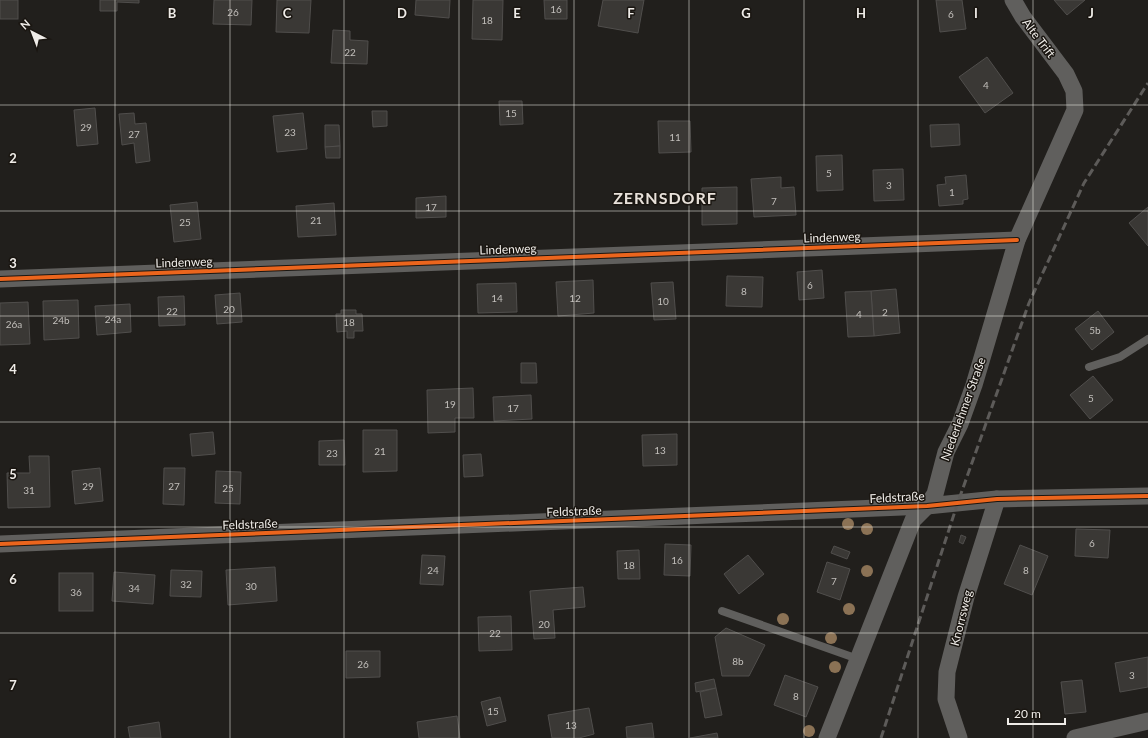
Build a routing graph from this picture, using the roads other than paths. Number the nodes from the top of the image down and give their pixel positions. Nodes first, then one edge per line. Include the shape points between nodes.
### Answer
1 (1013, 0) edge
2 (1066, 74) joint
3 (1017, 240) junction
4 (0, 279) edge
5 (1148, 340) edge
6 (1089, 367) dead end
7 (1148, 496) edge
8 (997, 499) junction
9 (927, 506) junction
10 (0, 544) edge
11 (722, 611) dead end
12 (858, 659) junction
13 (1148, 721) edge
14 (827, 738) edge
15 (959, 738) edge
16 (1075, 738) edge

1 - 2 street, Alte Trift
2 - 3 street, Niederlehmer Straße via 1074,91 1075,110
3 - 4 street, Lindenweg
3 - 9 street, Niederlehmer Straße via 974,385 960,424 946,452 935,494
5 - 6 lane via 1120,357
7 - 8 street, Feldstraße
8 - 9 street, Feldstraße
8 - 15 street, Knorrsweg via 966,597 947,672 946,699
9 - 10 street, Feldstraße
9 - 12 street, Niederlehmer Straße via 913,520
11 - 12 lane
12 - 14 street, Niederlehmer Straße
13 - 16 street

